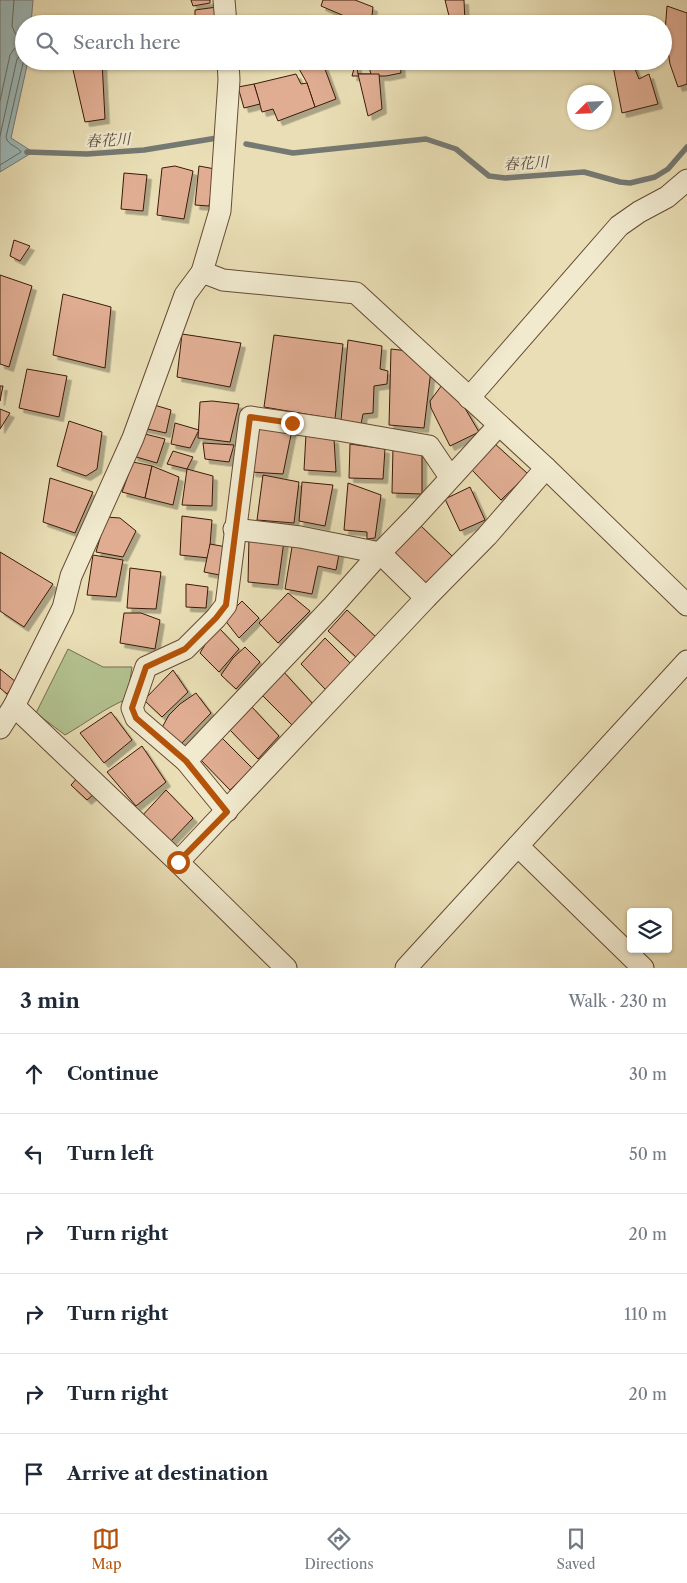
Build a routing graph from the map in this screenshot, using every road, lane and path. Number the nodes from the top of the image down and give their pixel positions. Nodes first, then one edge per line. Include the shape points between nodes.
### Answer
1 (224, 0) edge
2 (225, 15) edge
3 (228, 70) edge
4 (687, 180) edge
5 (202, 272) junction
6 (469, 398) junction
7 (499, 425) junction
8 (546, 468) junction
9 (450, 477) junction
10 (234, 529) junction
11 (380, 553) junction
12 (426, 598) junction
13 (687, 605) edge
14 (687, 661) edge
15 (14, 706) junction
16 (0, 728) edge
17 (186, 761) junction
18 (227, 812) junction
19 (518, 846) junction
20 (178, 862) junction
21 (286, 968) edge
22 (406, 968) edge
23 (643, 968) edge

1 - 2 street
3 - 5 street via 220,211
4 - 6 street via 667,197 619,226
5 - 6 street via 223,280 356,293
5 - 15 street via 185,295 133,438 71,576 63,608
6 - 7 street
7 - 8 street
7 - 9 street
8 - 12 street via 487,536
8 - 13 street
9 - 10 street via 428,446 250,417
9 - 11 street
10 - 11 street via 300,537
10 - 17 street via 226,605 185,649 146,667 132,708 136,718
11 - 12 street
11 - 17 street
12 - 18 street
14 - 19 street
15 - 16 street
15 - 20 street
17 - 18 street
18 - 20 street
19 - 22 street
19 - 23 street
20 - 21 street

